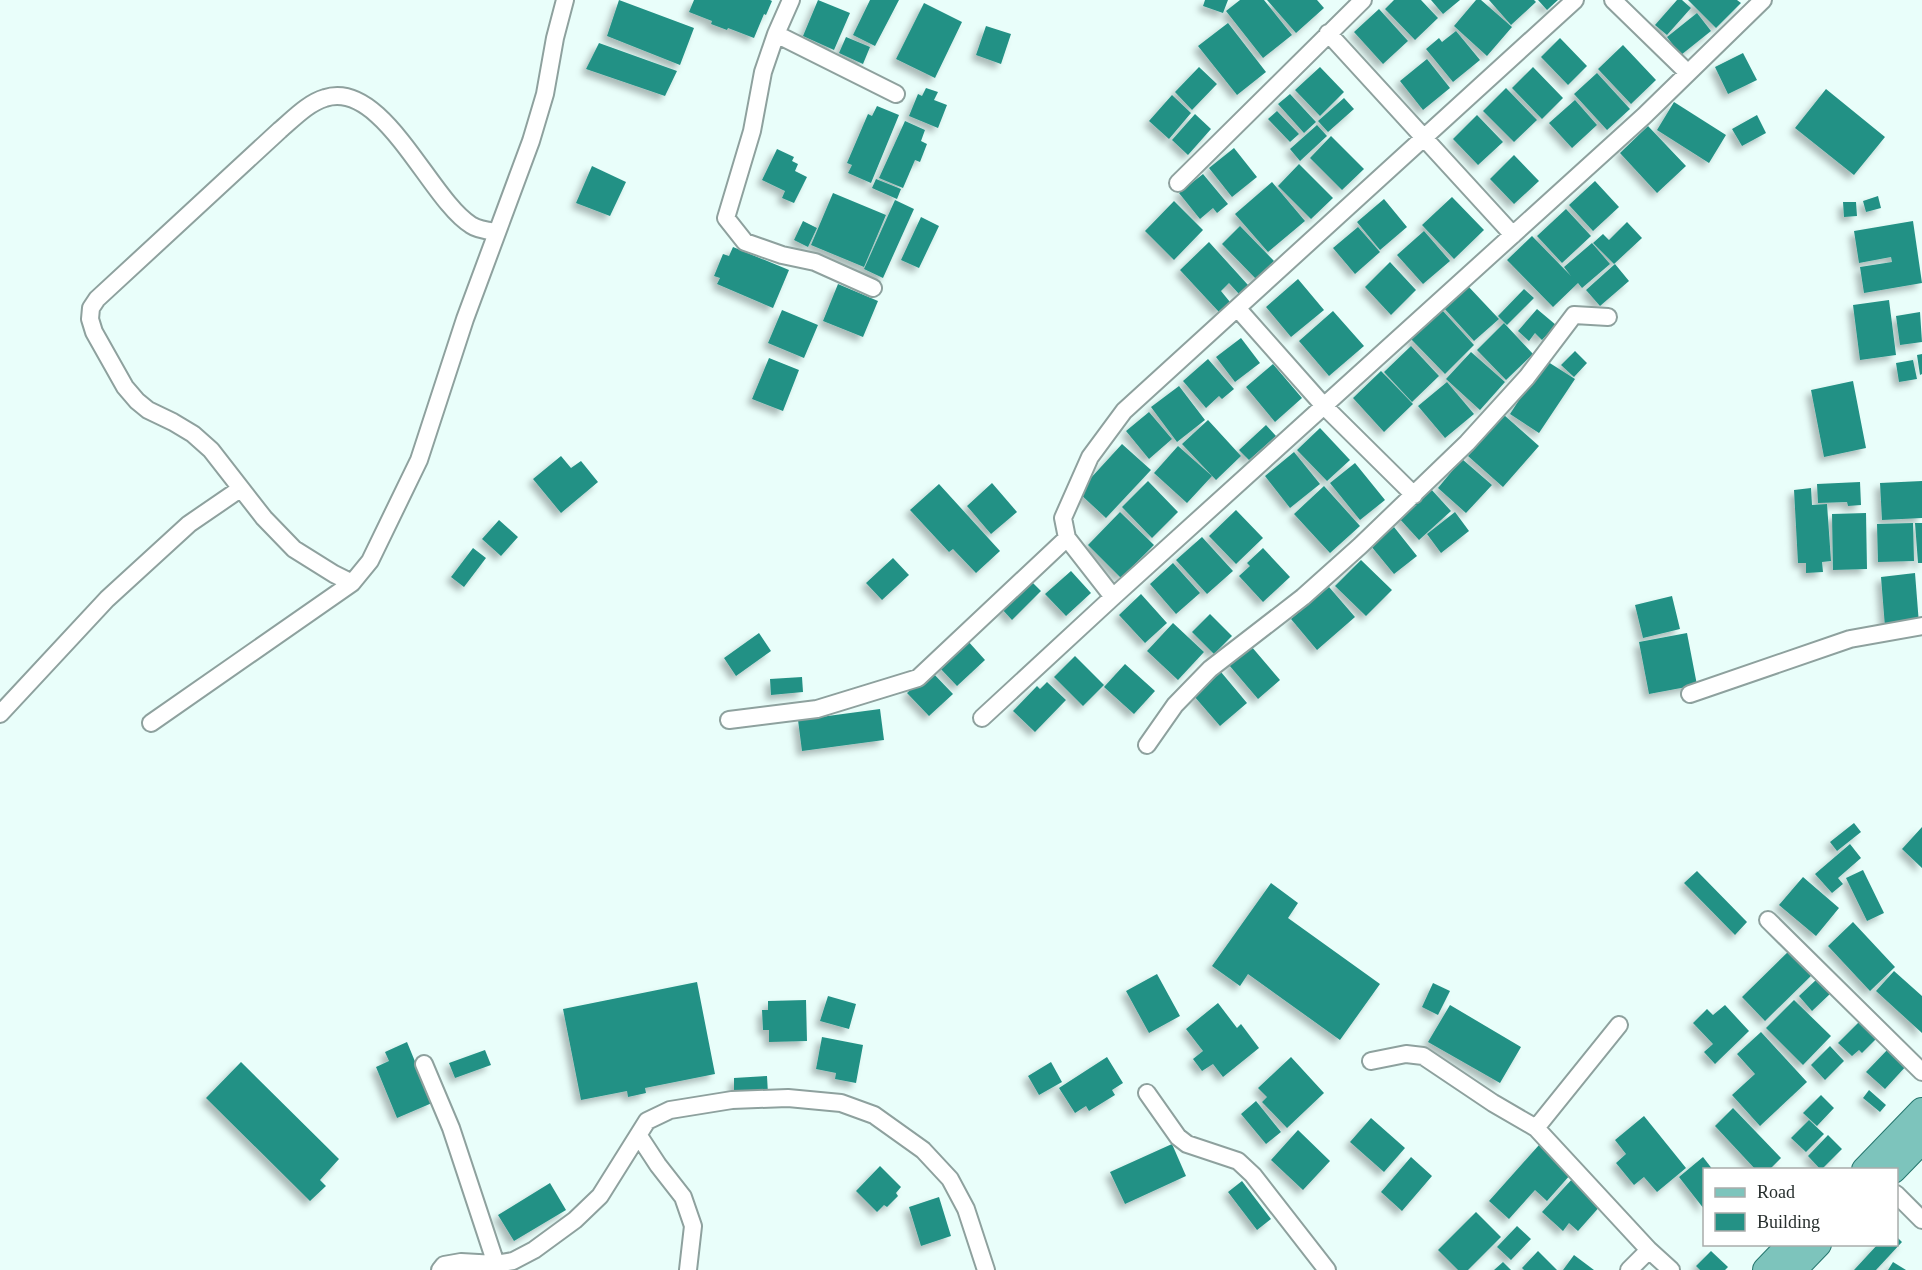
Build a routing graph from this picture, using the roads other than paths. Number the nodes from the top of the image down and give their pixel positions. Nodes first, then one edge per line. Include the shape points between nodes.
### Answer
1 (565, 0) edge
2 (791, 0) edge
3 (1363, 0) edge
4 (1575, 0) edge
5 (1613, 0) edge
6 (1763, 0) edge
7 (1328, 33) junction
8 (776, 34) junction
9 (1688, 73) junction
10 (896, 93) dead end
11 (1424, 139) junction
12 (1178, 183) dead end
13 (497, 232) junction
14 (1513, 235) junction
15 (873, 288) dead end
16 (1238, 309) junction
17 (1608, 317) dead end
18 (1324, 406) junction
19 (240, 489) junction
20 (1413, 495) junction
21 (1067, 538) junction
22 (352, 583) junction
23 (1113, 597) junction
24 (1922, 626) edge
25 (1690, 694) dead end
26 (0, 714) edge
27 (982, 718) dead end
28 (729, 720) dead end
29 (151, 723) dead end
30 (1148, 745) dead end
31 (1768, 920) dead end
32 (1619, 1025) dead end
33 (1371, 1061) dead end
34 (424, 1064) dead end
35 (1922, 1072) edge
36 (1147, 1093) dead end
37 (1922, 1112) edge
38 (1536, 1128) junction
39 (639, 1136) junction
40 (1922, 1140) edge
41 (1867, 1168) edge
42 (1895, 1168) edge
43 (1898, 1196) edge
44 (1922, 1220) edge
45 (1790, 1246) edge
46 (1817, 1246) edge
47 (1649, 1250) junction
48 (496, 1264) junction
49 (440, 1270) edge
50 (688, 1270) edge
51 (986, 1270) edge
52 (1327, 1270) edge
53 (1629, 1270) edge
54 (1671, 1270) edge
55 (1766, 1270) edge
56 (1793, 1270) edge

1 - 13 street via 542,104
2 - 8 street
3 - 7 street
4 - 11 street
5 - 9 street
6 - 9 street
7 - 11 street
7 - 12 street
8 - 10 street
8 - 15 street via 726,218 745,242 815,262
9 - 14 street
11 - 14 street
11 - 16 street
13 - 19 street via 471,226 456,212 376,114 358,101 341,96 325,98 280,130 98,299 90,319 125,387 148,410 193,434 211,450
13 - 22 street via 419,460 370,561
14 - 18 street
16 - 18 street
16 - 21 street via 1124,411 1090,457 1063,518
17 - 20 street via 1574,315 1527,377
18 - 20 street
18 - 23 street
19 - 22 street via 294,549
19 - 26 street via 189,524 124,583
20 - 30 street via 1304,597 1209,669 1175,705
21 - 23 street
21 - 28 street via 918,678 817,710
22 - 29 street
23 - 27 street
24 - 25 street via 1850,639
31 - 35 street
32 - 38 street
33 - 38 street via 1406,1054 1423,1056
34 - 48 street via 451,1128
36 - 52 street via 1187,1144 1238,1161
37 - 41 main road
38 - 47 street
39 - 48 street via 600,1196 575,1220 534,1250 513,1261
39 - 50 street via 683,1197 693,1226
39 - 51 street via 647,1121 670,1110 732,1100 788,1098 841,1103 874,1115 923,1150 950,1179 966,1209
40 - 42 main road
43 - 44 street
45 - 55 main road
46 - 56 main road
47 - 53 street
47 - 54 street
48 - 49 street via 460,1262 444,1265

